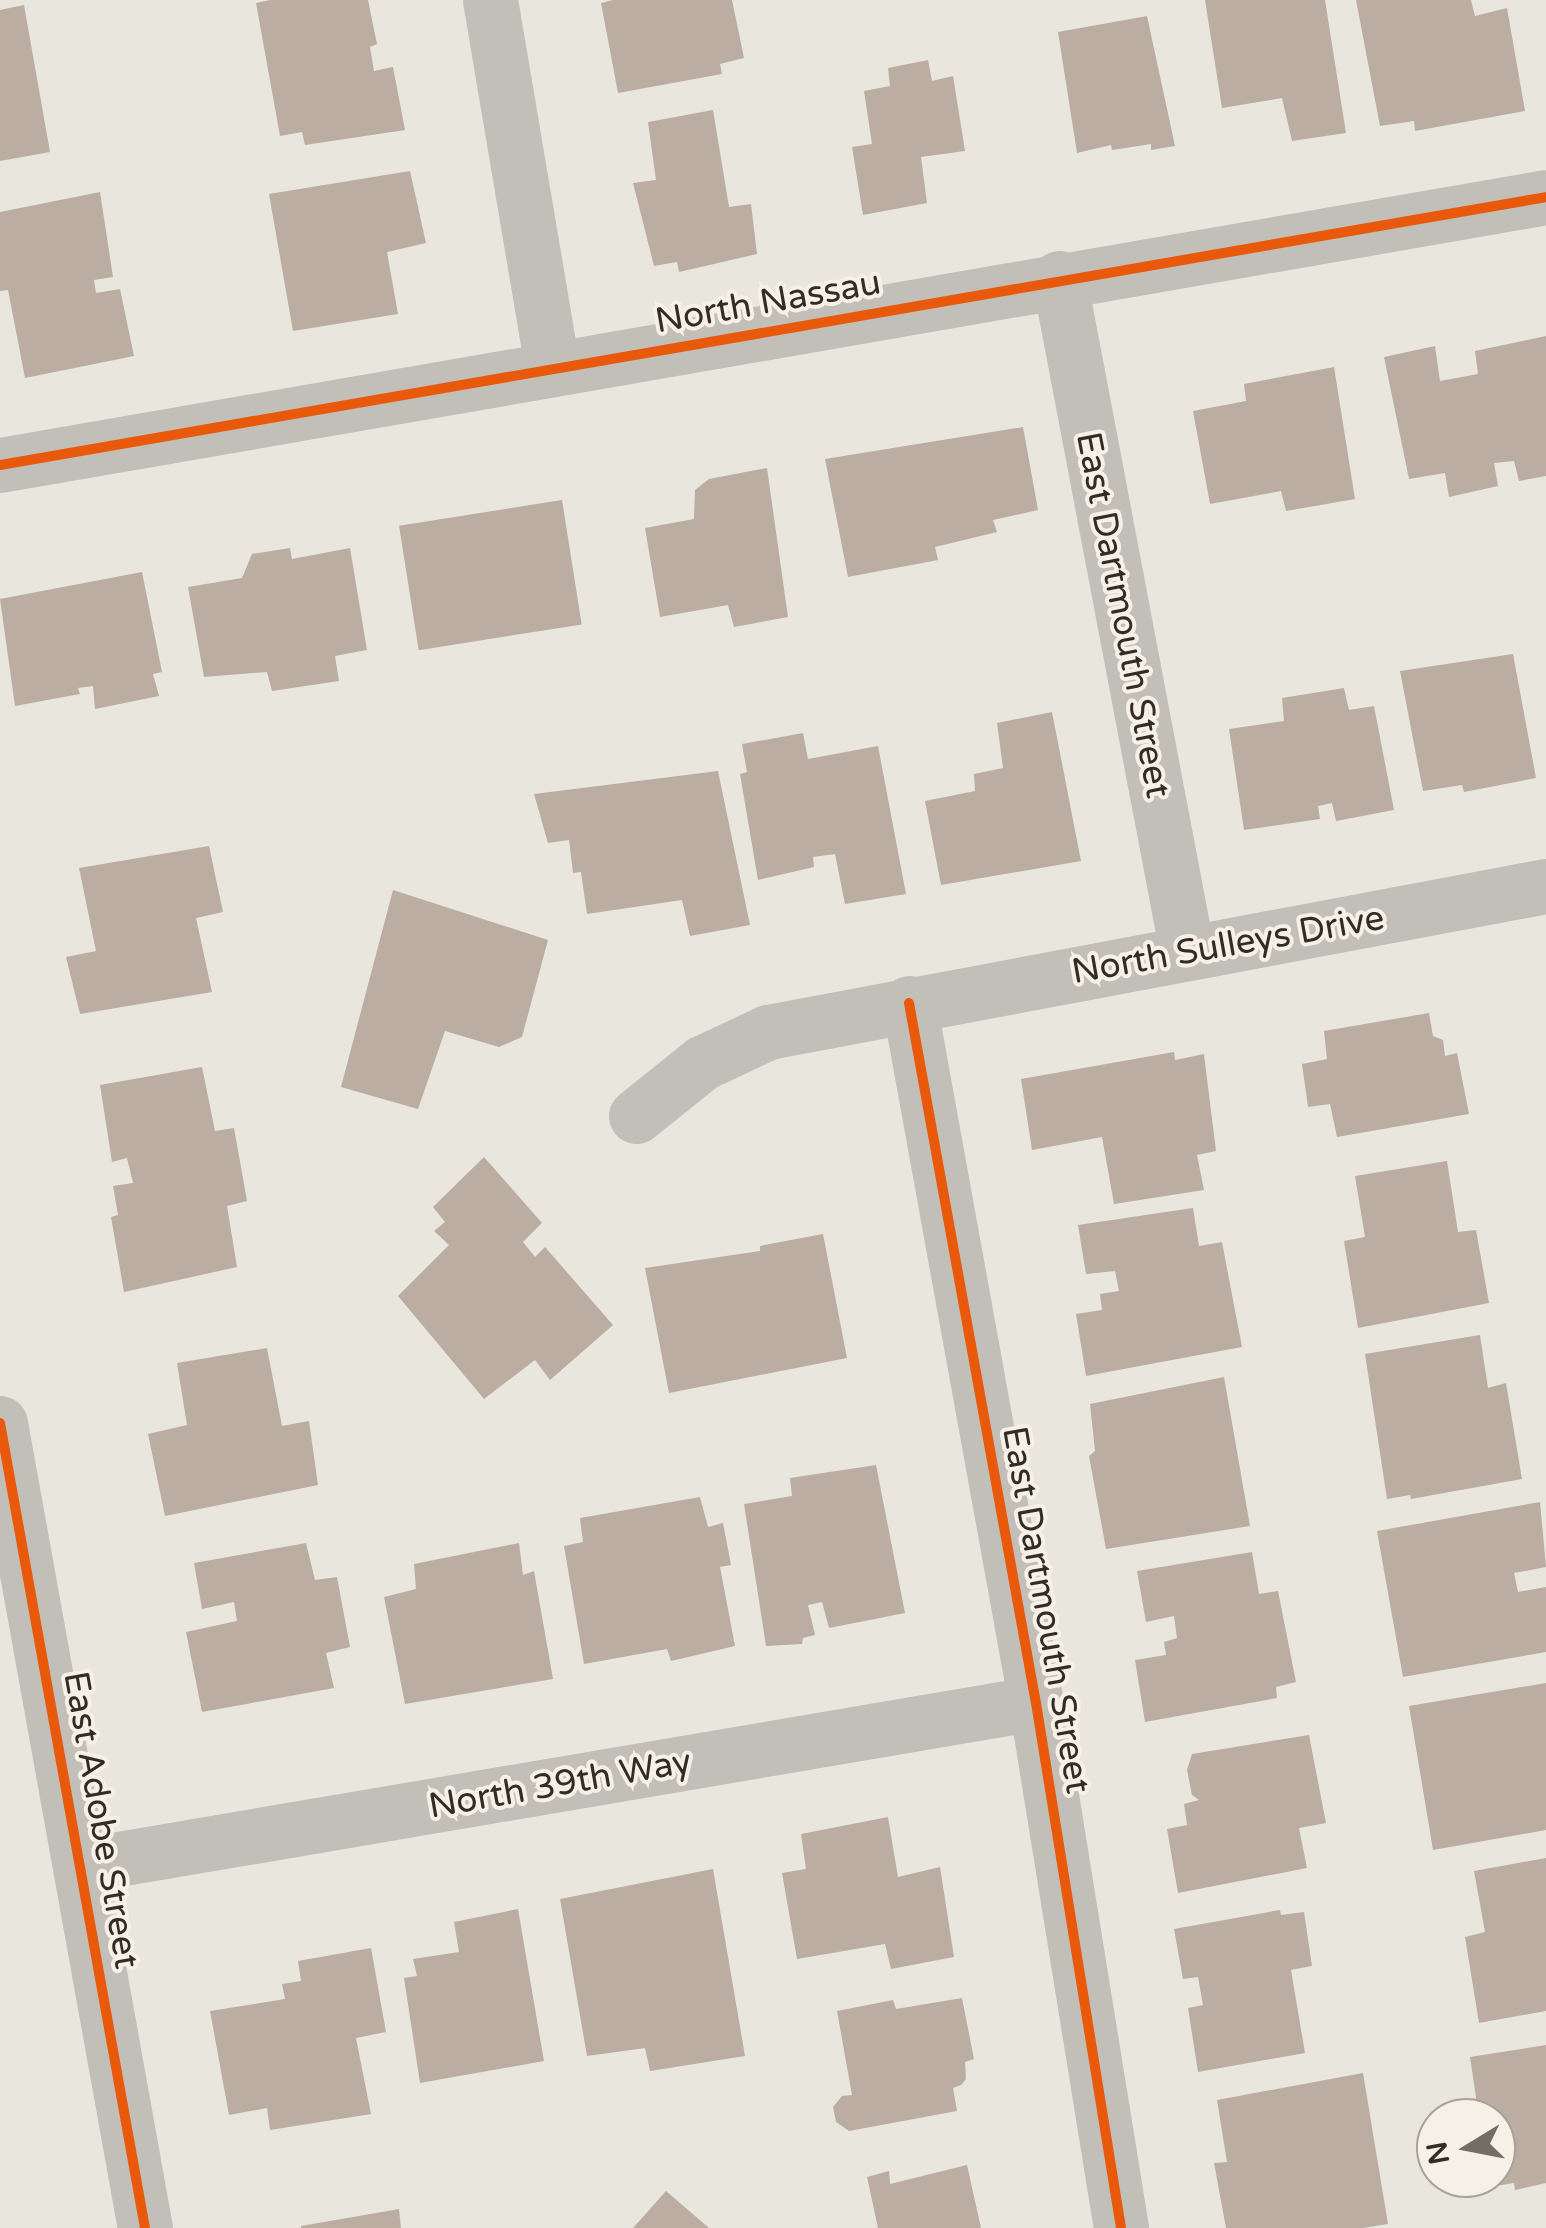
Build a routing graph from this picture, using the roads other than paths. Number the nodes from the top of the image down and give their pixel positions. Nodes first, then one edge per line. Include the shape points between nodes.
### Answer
1 (490, 0) edge
2 (1546, 197) edge
3 (1059, 278) junction
4 (552, 368) junction
5 (0, 465) edge
6 (1546, 886) edge
7 (1187, 952) junction
8 (909, 1004) junction
9 (636, 1116) dead end
10 (0, 1423) edge
11 (1036, 1703) junction
12 (83, 1865) junction
13 (145, 2228) edge
14 (1121, 2228) edge

1 - 4 street
2 - 3 street, North Nassau
3 - 4 street, North Nassau
3 - 7 street, East Dartmouth Street
4 - 5 street, North Nassau
6 - 7 street, North Sulleys Drive
7 - 8 street, North Sulleys Drive
8 - 9 street, North Sulleys Drive via 768,1032 702,1062
8 - 11 street, East Dartmouth Street
10 - 12 street, East Adobe Street
11 - 12 street, North 39th Way
11 - 14 street, East Dartmouth Street
12 - 13 street, East Adobe Street

